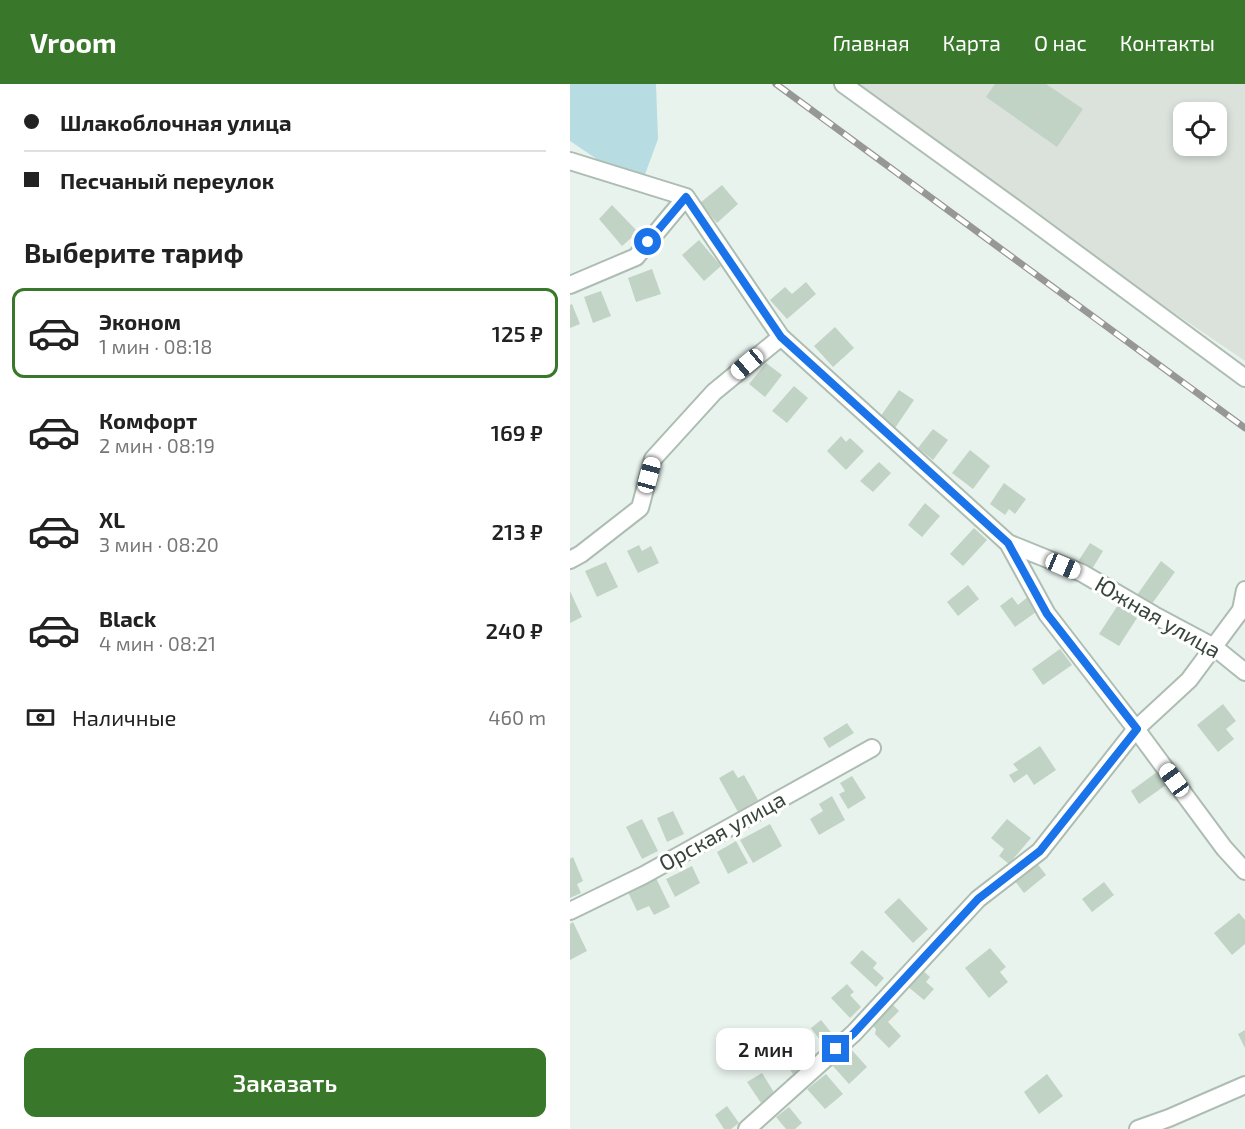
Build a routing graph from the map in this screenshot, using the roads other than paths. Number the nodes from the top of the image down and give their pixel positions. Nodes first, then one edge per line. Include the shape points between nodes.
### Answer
1 (843, 84) edge
2 (570, 161) edge
3 (686, 197) junction
4 (570, 285) edge
5 (781, 337) junction
6 (1245, 378) edge
7 (1008, 543) junction
8 (570, 560) edge
9 (1245, 590) edge
10 (1214, 647) junction
11 (1245, 672) edge
12 (1137, 729) junction
13 (872, 748) dead end
14 (1245, 871) edge
15 (570, 911) edge
16 (1245, 1085) edge
17 (747, 1129) edge
18 (1138, 1129) edge

1 - 6 street
2 - 3 street
3 - 4 street via 636,257
3 - 5 street, Южная улица
5 - 7 street, Южная улица
5 - 8 street via 714,392 654,459 640,508
7 - 10 street, Южная улица via 1082,573
7 - 12 street via 1047,614
9 - 10 street via 1241,610
10 - 11 street, Южная улица
10 - 12 street via 1189,680
12 - 14 street
12 - 17 street via 1040,851 978,899 854,1033
13 - 15 street, Орская улица via 644,875
16 - 18 street

